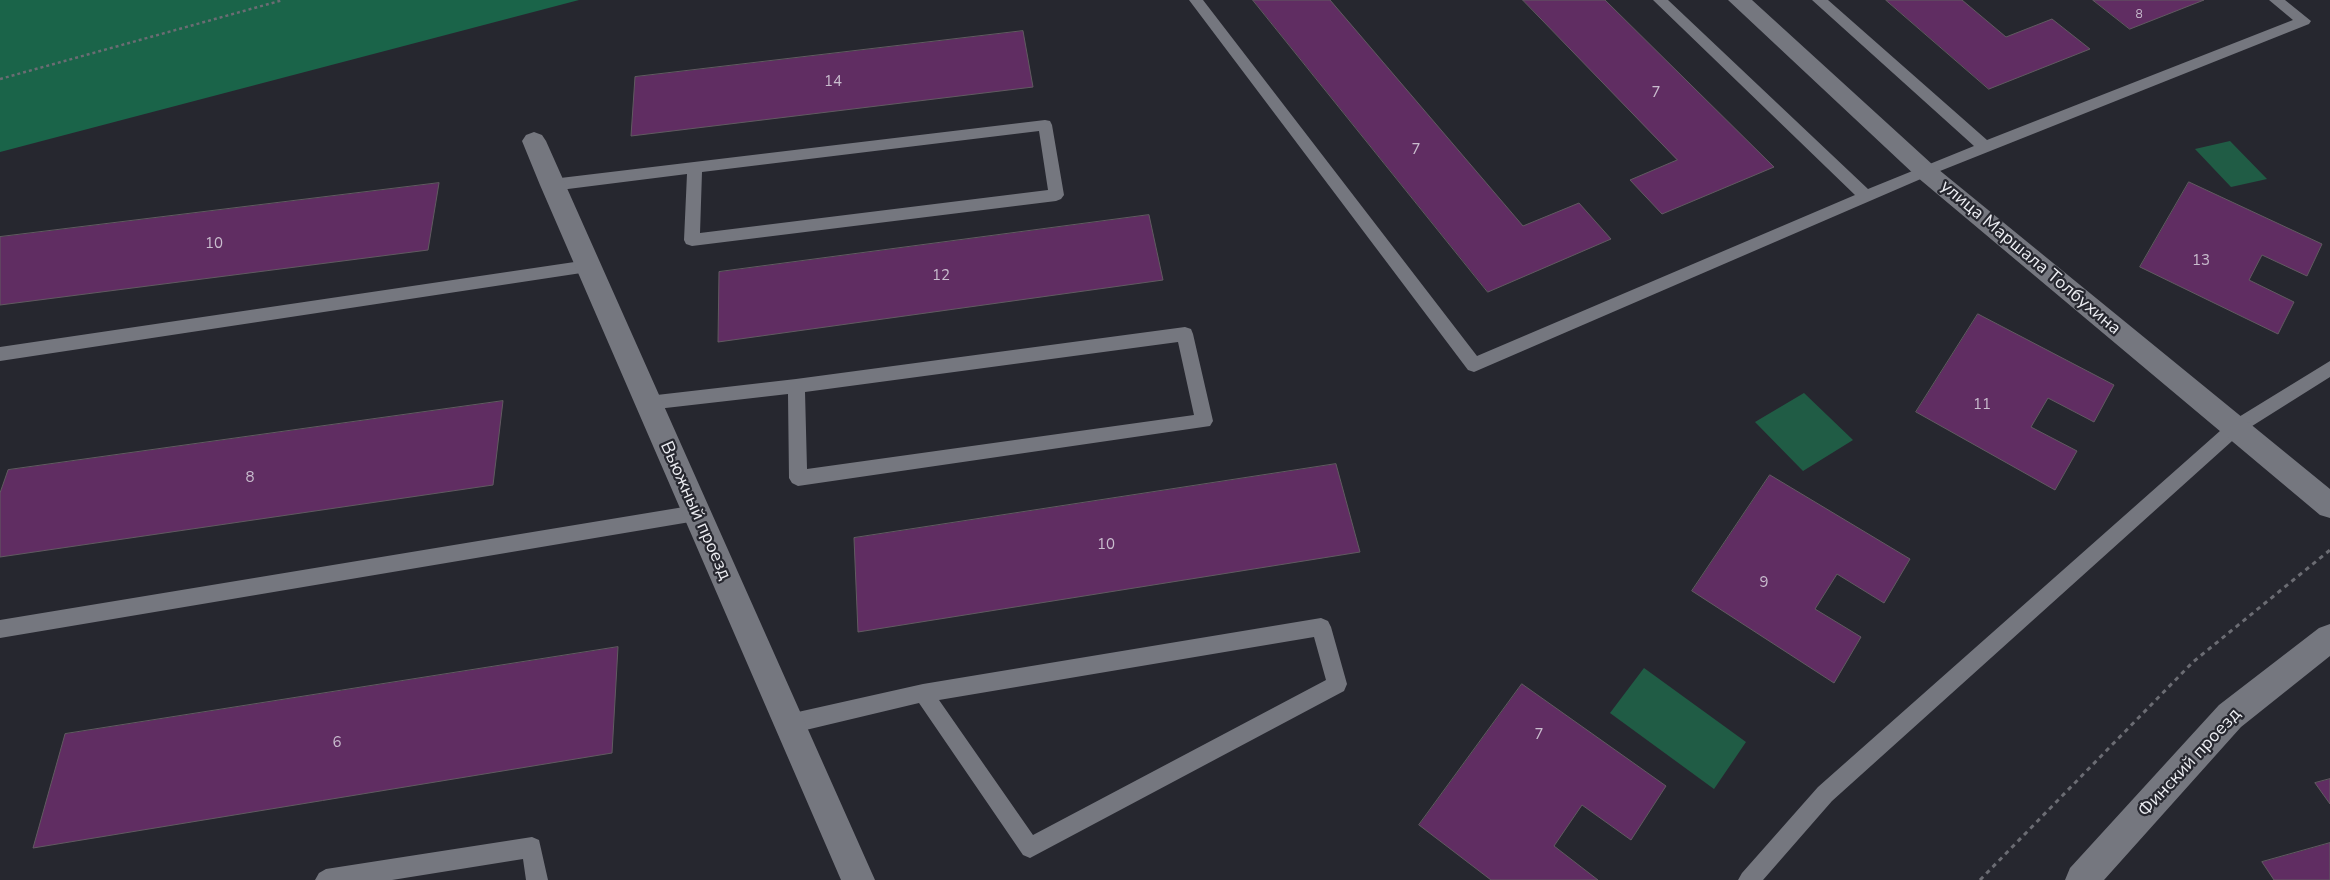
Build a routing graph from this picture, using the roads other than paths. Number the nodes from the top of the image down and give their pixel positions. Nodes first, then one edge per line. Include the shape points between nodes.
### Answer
1 (1196, 0) edge
2 (1660, 0) edge
3 (1739, 0) edge
4 (1819, 0) edge
5 (2276, 0) edge
6 (534, 141) dead end
7 (1985, 147) junction
8 (695, 167) junction
9 (1926, 171) junction
10 (552, 185) junction
11 (1866, 196) junction
12 (588, 266) junction
13 (0, 354) edge
14 (2330, 368) edge
15 (796, 386) junction
16 (648, 402) junction
17 (2235, 428) junction
18 (2330, 506) edge
19 (696, 513) junction
20 (0, 629) edge
21 (2330, 638) edge
22 (923, 693) junction
23 (789, 724) junction
24 (326, 880) edge
25 (536, 880) edge
26 (858, 880) edge
27 (1748, 880) edge
28 (2082, 880) edge

1 - 11 lane via 1474,365
2 - 11 lane
3 - 9 street, улица Маршала Толбухина
4 - 7 lane
5 - 7 lane via 2304,20
6 - 10 street, Вьюжный проезд
7 - 9 lane
8 - 8 lane via 1045,125 1056,195 692,240
8 - 10 lane
9 - 11 lane
9 - 17 street, улица Маршала Толбухина
10 - 12 street, Вьюжный проезд
12 - 13 lane
12 - 16 street, Вьюжный проезд
14 - 17 lane
15 - 15 lane via 1185,334 1204,421 798,478
15 - 16 lane
16 - 19 street, Вьюжный проезд
17 - 18 street, улица Маршала Толбухина
17 - 27 lane via 1825,794
19 - 20 lane
19 - 23 street, Вьюжный проезд
21 - 28 street, Финский проезд via 2230,716
22 - 22 lane via 1321,627 1337,684 1030,848
22 - 23 lane
23 - 26 street, Вьюжный проезд
24 - 25 lane via 532,847

